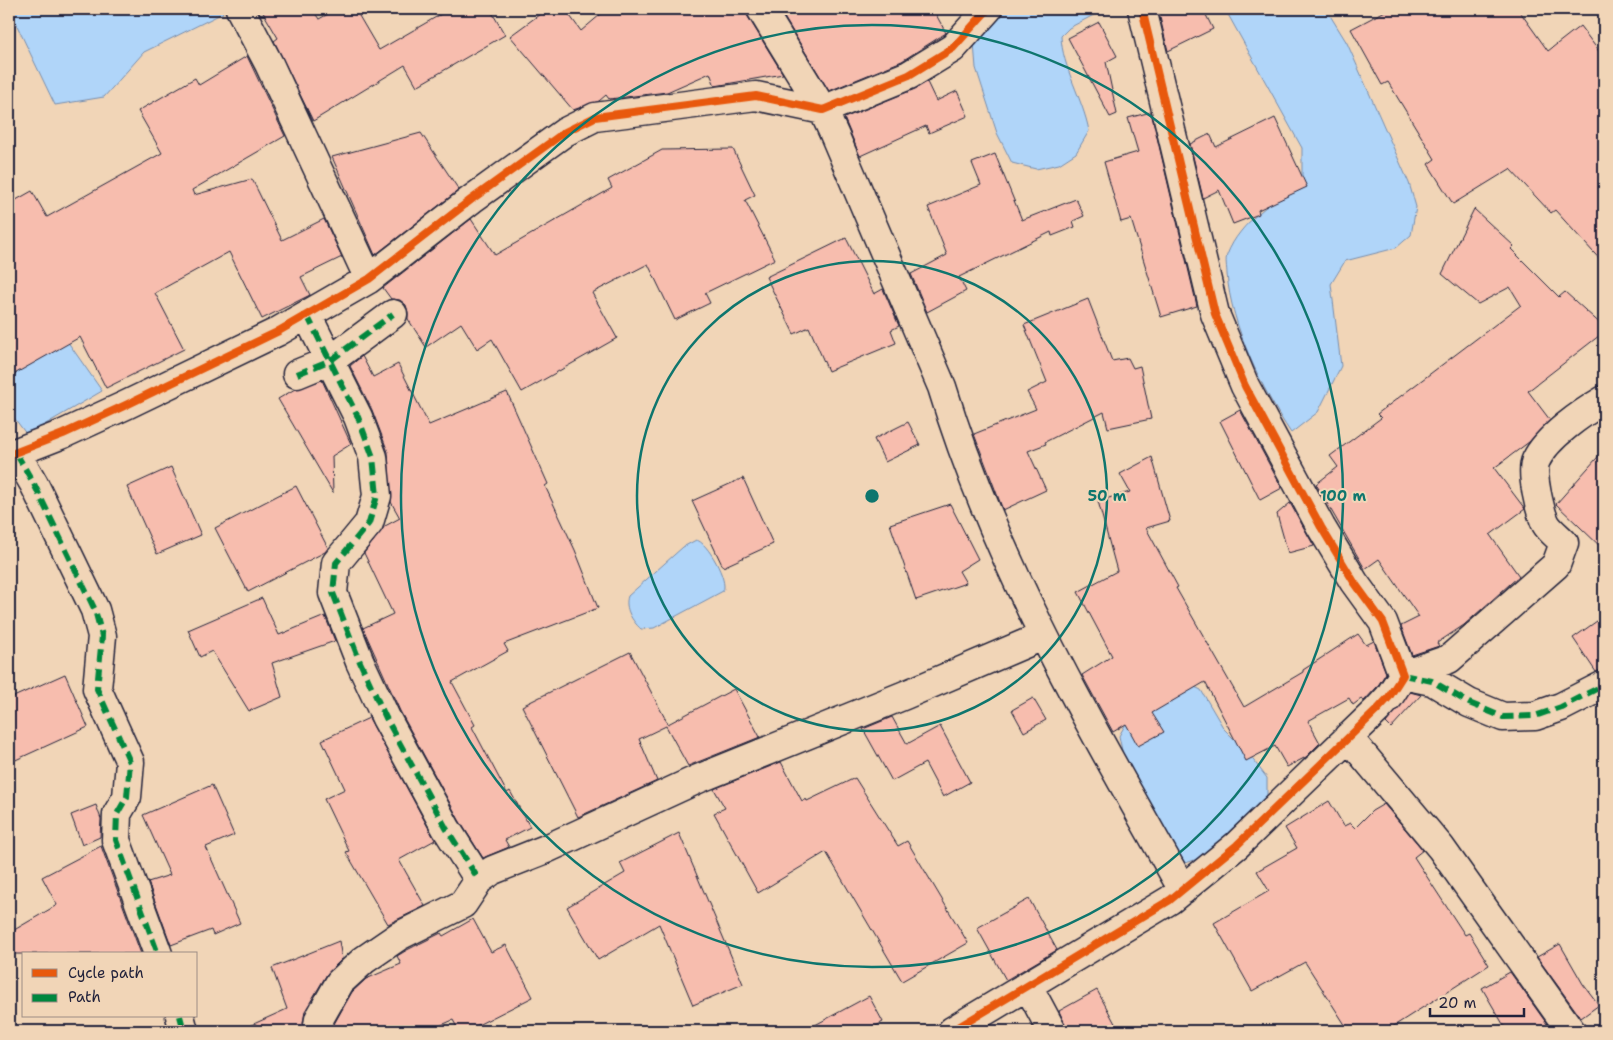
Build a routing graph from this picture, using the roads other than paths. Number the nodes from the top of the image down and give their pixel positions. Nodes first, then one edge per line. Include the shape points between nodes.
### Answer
1 (240, 9) edge
2 (761, 9) edge
3 (988, 9) edge
4 (1142, 9) edge
5 (823, 110) junction
6 (369, 278) junction
7 (393, 314) dead end
8 (307, 315) junction
9 (331, 360) junction
10 (297, 374) dead end
11 (1604, 400) edge
12 (13, 454) edge
13 (1043, 636) junction
14 (1403, 675) junction
15 (1604, 686) edge
16 (1348, 737) junction
17 (479, 880) junction
18 (1183, 890) junction
19 (157, 952) edge
20 (1028, 986) junction
21 (181, 1018) edge
22 (184, 1031) edge
23 (317, 1031) edge
24 (952, 1031) edge
25 (1052, 1031) edge
26 (1571, 1031) edge

1 - 6 street
2 - 5 street
3 - 5 street via 953,48 909,75
4 - 14 street via 1215,314 1245,386 1321,527 1354,582 1384,622
5 - 6 street via 756,96 595,117 557,138
5 - 13 street via 942,387 988,518
6 - 8 street
7 - 9 street
8 - 9 street
8 - 12 street via 206,368
9 - 10 street
9 - 17 street via 373,457 376,496 369,523 336,563 333,593 386,718 446,828
11 - 14 street via 1583,412 1542,449 1535,463 1536,490 1546,524 1564,543 1556,565 1449,659
12 - 19 street via 43,501 95,610 102,636 98,689 130,762 127,797 117,814 116,840
13 - 17 street via 698,779 493,870
13 - 18 street
14 - 15 street via 1432,681 1469,703 1503,717 1535,716
14 - 16 street via 1389,697
16 - 18 street via 1237,845
16 - 26 street via 1441,848
17 - 23 street via 463,904 399,936 364,960 340,982 319,1020
18 - 20 street via 1140,920
20 - 24 street
20 - 25 street
21 - 22 street

